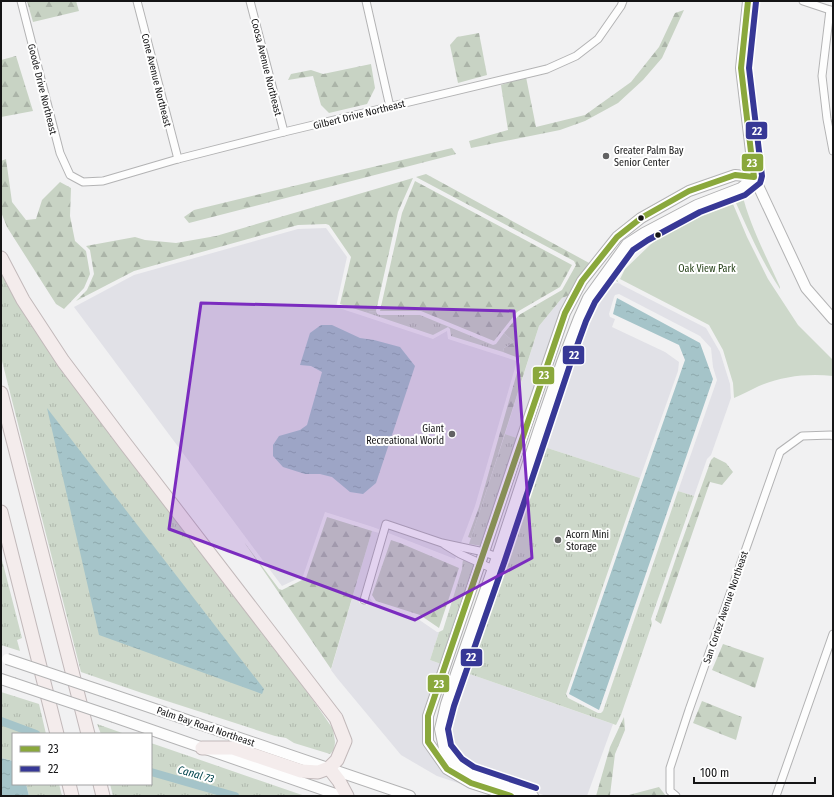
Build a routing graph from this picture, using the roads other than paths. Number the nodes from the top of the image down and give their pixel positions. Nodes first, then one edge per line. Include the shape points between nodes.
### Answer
1 (21, 1) edge
2 (137, 1) edge
3 (250, 1) edge
4 (366, 1) edge
5 (624, 1) edge
6 (748, 1) edge
7 (803, 1) edge
8 (831, 10) edge
9 (390, 107) junction
10 (284, 132) junction
11 (833, 151) edge
12 (178, 159) junction
13 (70, 175) joint
14 (754, 177) junction
15 (1, 258) edge
16 (833, 319) edge
17 (1, 393) edge
18 (833, 436) edge
19 (1, 512) edge
20 (442, 543) junction
21 (484, 552) junction
22 (497, 557) junction
23 (480, 562) junction
24 (493, 569) junction
25 (364, 600) dead end
26 (833, 634) edge
27 (4, 658) edge
28 (1, 679) edge
29 (57, 733) edge
30 (88, 733) edge
31 (202, 748) junction
32 (329, 768) junction
33 (69, 785) edge
34 (100, 785) edge
35 (72, 796) edge
36 (103, 796) edge
37 (341, 796) edge
38 (347, 796) edge
39 (410, 796) edge
40 (511, 796) edge
41 (533, 796) edge
42 (676, 796) edge
43 (776, 796) edge

1 - 13 street, Goode Drive Northeast via 60,153
2 - 12 street, Cone Avenue Northeast
3 - 10 street, Coosa Avenue Northeast
4 - 9 street
5 - 9 street, Gilbert Drive Northeast via 598,39 576,56 547,68
6 - 14 street via 741,68
7 - 8 street
8 - 11 street via 822,76
9 - 10 street, Gilbert Drive Northeast
10 - 12 street, Gilbert Drive Northeast
12 - 13 street, Gilbert Drive Northeast via 103,181 83,182
14 - 16 street via 806,288
14 - 21 street via 735,175 689,191 640,218 617,237 582,281 565,313
14 - 22 street via 741,188 697,205 627,244 588,298 562,362
15 - 32 highway via 23,300 63,361 336,718 345,741 337,760
17 - 30 highway
18 - 42 street, San Cortez Avenue Northeast via 802,436 780,452 670,768 670,791
19 - 29 highway
20 - 21 street
20 - 23 street
20 - 25 street via 386,524
21 - 22 street
21 - 23 street
22 - 24 street
23 - 24 street
23 - 40 street via 428,716 428,742 447,769 471,783
24 - 41 street via 446,704 440,729 444,748 456,765 470,774
26 - 43 street
27 - 32 street, Palm Bay Road Northeast, bridge
28 - 31 street, bridge
31 - 32 highway via 233,748 300,771 318,772
31 - 37 street
32 - 38 highway
32 - 39 street, Palm Bay Road Northeast
33 - 35 highway
34 - 36 highway

